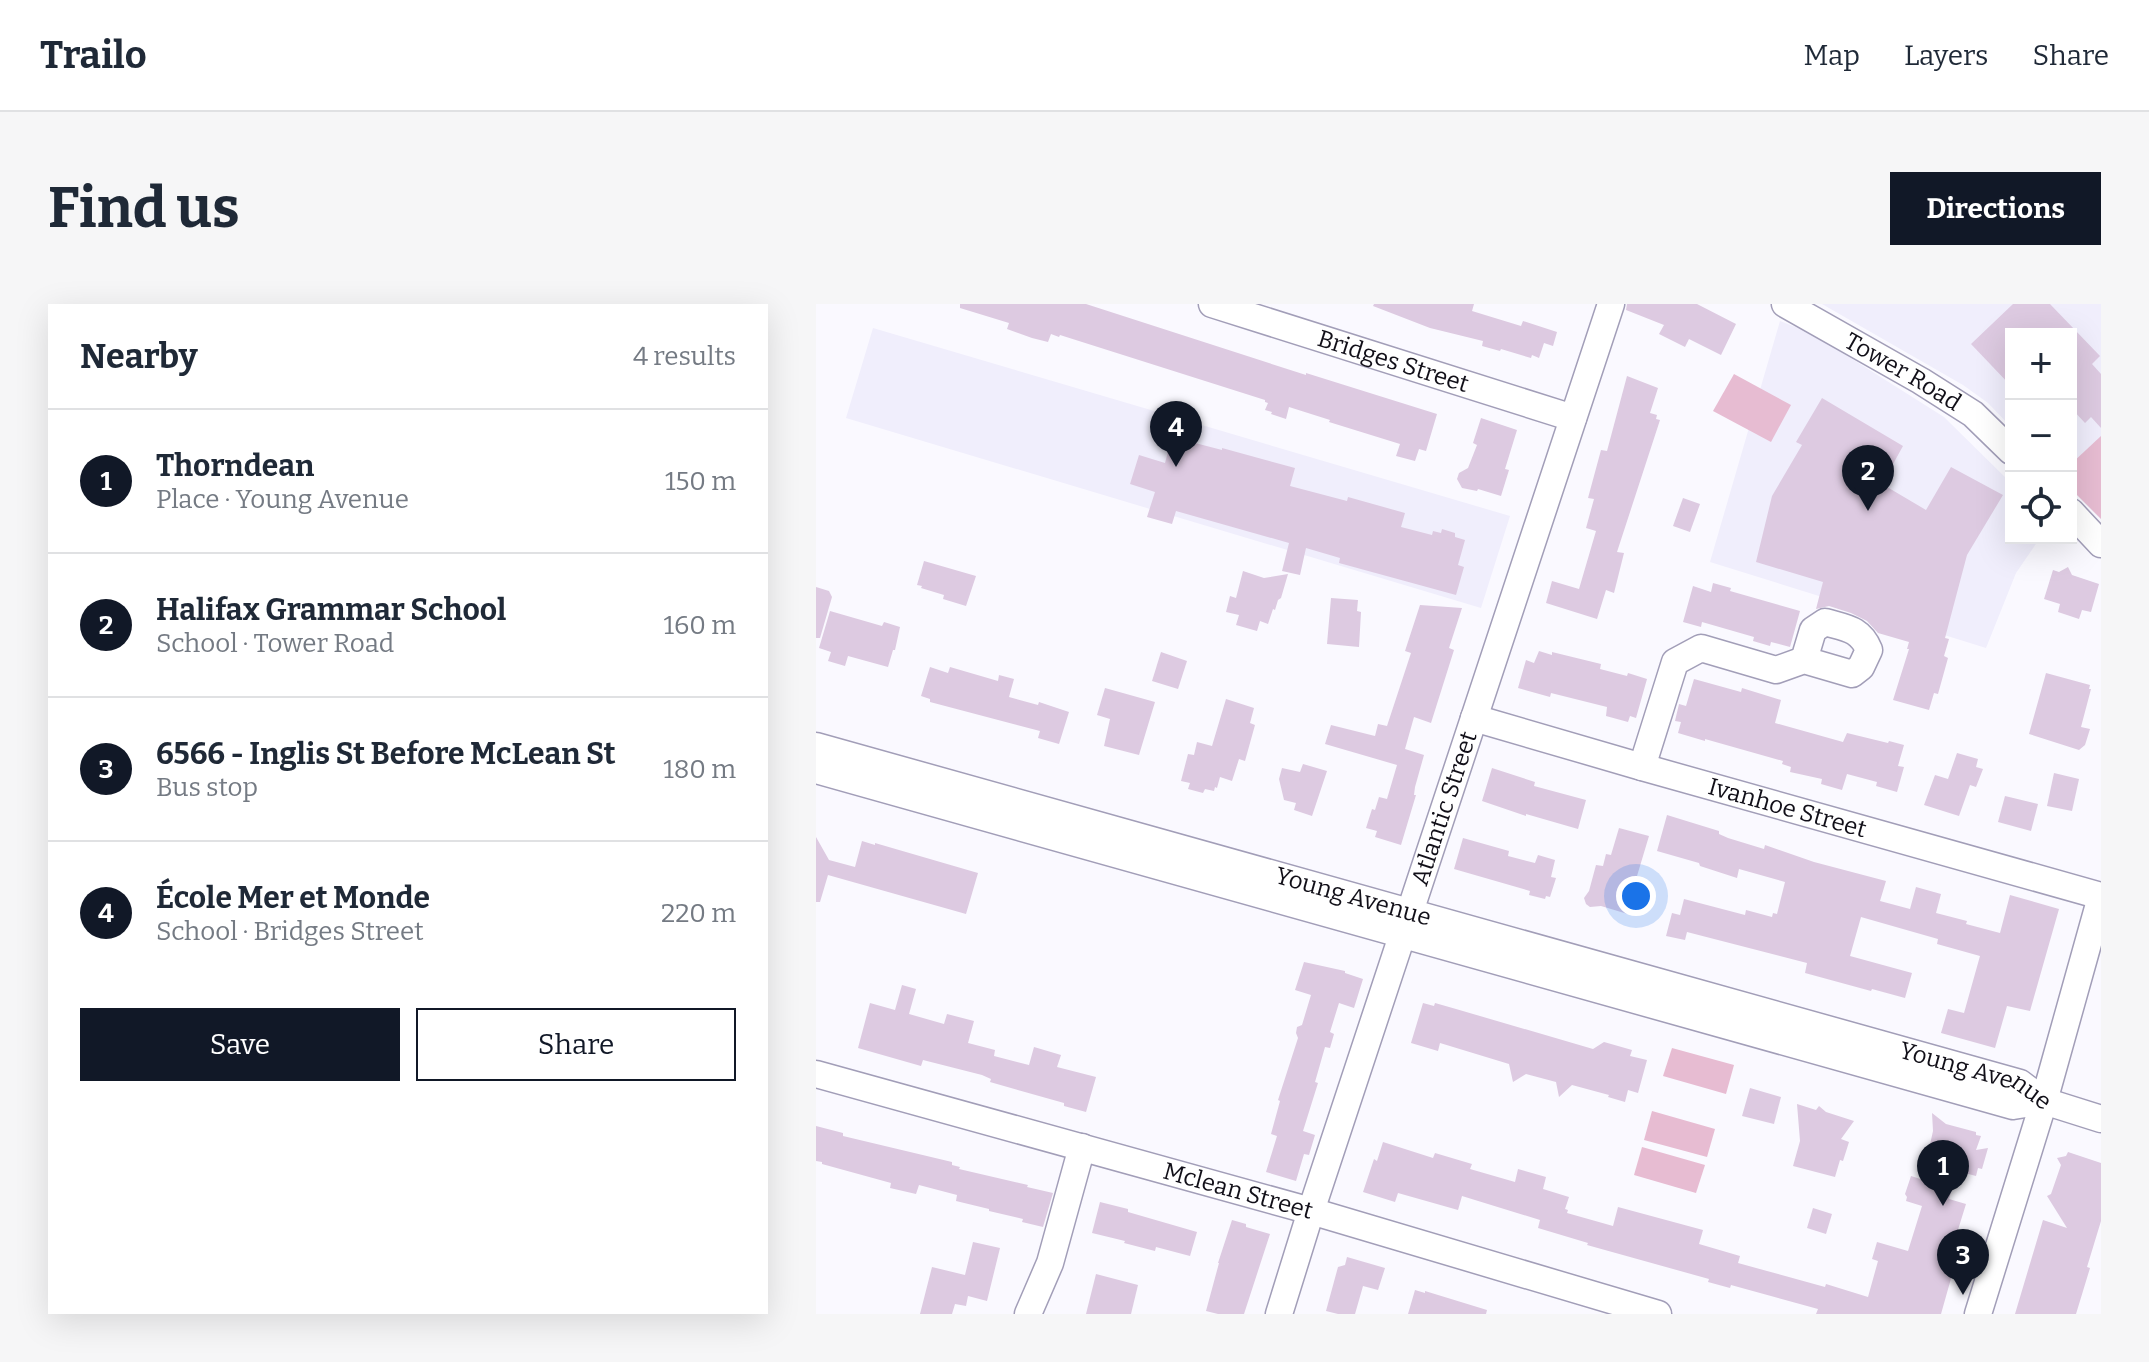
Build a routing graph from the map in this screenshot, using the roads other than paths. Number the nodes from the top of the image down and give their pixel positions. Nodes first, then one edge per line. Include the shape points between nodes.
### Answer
1 (1212, 304) edge
2 (1611, 304) edge
3 (1785, 304) edge
4 (1573, 418) junction
5 (2005, 445) edge
6 (2077, 518) edge
7 (2101, 544) edge
8 (1804, 660) dead end
9 (1474, 718) junction
10 (816, 746) edge
11 (1642, 767) junction
12 (816, 770) edge
13 (987, 804) junction
14 (2101, 896) edge
15 (1406, 924) junction
16 (816, 1074) edge
17 (2044, 1101) junction
18 (2101, 1119) edge
19 (1082, 1147) junction
20 (1311, 1211) junction
21 (1028, 1314) edge
22 (1279, 1314) edge
23 (1658, 1314) edge
24 (1978, 1314) edge

1 - 4 street, Bridges Street
2 - 4 street, Atlantic Street
3 - 5 street, Tower Road via 1973,414
4 - 9 street, Atlantic Street
6 - 7 street
8 - 11 street via 1776,670 1701,648 1675,662
9 - 11 street, Ivanhoe Street
9 - 15 street, Atlantic Street
10 - 13 street, Young Avenue
11 - 14 street, Ivanhoe Street
12 - 13 street, Young Avenue
13 - 15 street, Young Avenue
14 - 17 street
15 - 17 street, Young Avenue via 2013,1106
15 - 20 street, Atlantic Street
16 - 19 street, Mclean Street
17 - 18 street
17 - 24 street
19 - 20 street, Mclean Street
19 - 21 street via 1050,1263
20 - 22 street, Atlantic Street
20 - 23 street, Mclean Street

